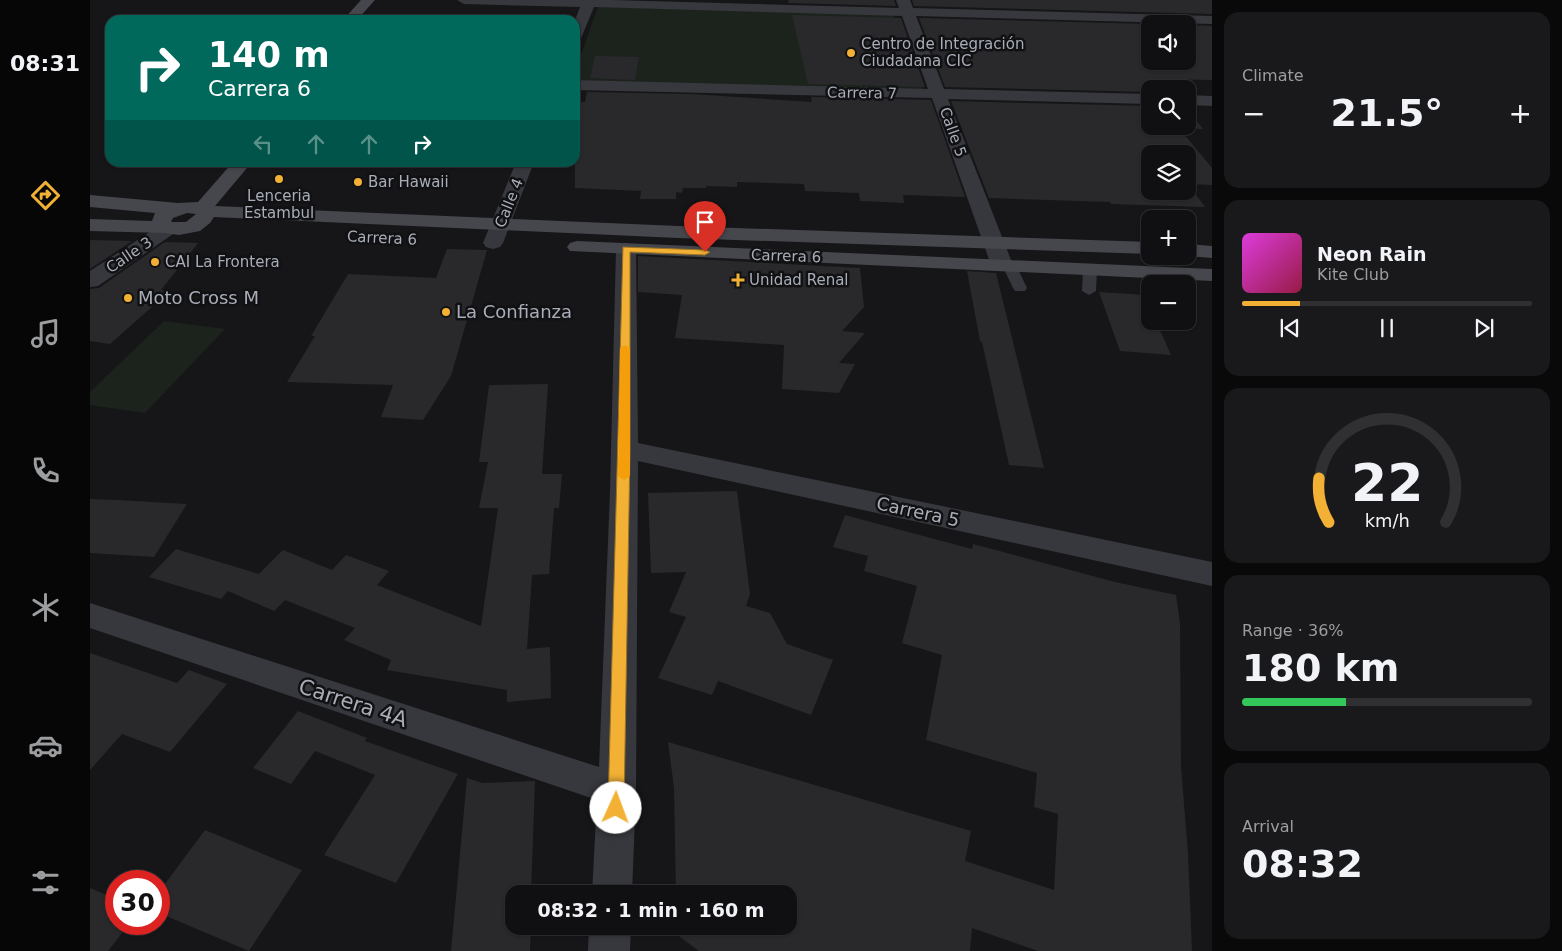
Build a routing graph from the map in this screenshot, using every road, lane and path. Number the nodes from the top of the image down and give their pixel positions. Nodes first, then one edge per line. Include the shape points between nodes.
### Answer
1 (464, 0) edge
2 (589, 1) edge
3 (373, 3) edge
4 (905, 6) edge
5 (357, 15) edge
6 (369, 15) edge
7 (1212, 20) edge
8 (580, 24) edge
9 (580, 85) edge
10 (940, 95) junction
11 (1141, 100) edge
12 (1196, 100) edge
13 (1212, 101) edge
14 (219, 167) edge
15 (238, 167) edge
16 (523, 167) edge
17 (90, 201) edge
18 (183, 217) junction
19 (90, 225) edge
20 (496, 234) junction
21 (995, 244) junction
22 (1141, 248) edge
23 (626, 249) junction
24 (1196, 251) edge
25 (1212, 252) edge
26 (1005, 265) junction
27 (1090, 269) junction
28 (1212, 275) edge
29 (90, 281) edge
30 (1020, 288) dead end
31 (1088, 291) dead end
32 (625, 449) junction
33 (1212, 574) edge
34 (90, 615) edge
35 (617, 790) junction
36 (612, 885) edge
37 (610, 935) edge
38 (609, 951) edge

1 - 2 street
2 - 4 street
2 - 8 street
3 - 5 main road
3 - 6 main road
4 - 7 street
4 - 10 street, Calle 5
9 - 10 street, Carrera 7
10 - 11 street, Carrera 7
10 - 21 street, Calle 5
12 - 13 street
14 - 18 main road, Calle 3
15 - 18 main road, Calle 3
16 - 20 street, Calle 4
17 - 18 main road, Carrera 6
18 - 19 main road, Carrera 6
18 - 20 main road, Carrera 6
18 - 20 main road, Carrera 6
18 - 29 street, Calle 3
20 - 21 main road, Carrera 6
20 - 23 main road, Carrera 6
21 - 22 main road, Carrera 6
21 - 26 street, Calle 5
23 - 26 main road, Carrera 6
23 - 32 street
24 - 25 main road
26 - 27 main road, Carrera 6
26 - 30 lane
27 - 28 main road, Carrera 6
27 - 31 lane
32 - 33 street, Carrera 5
32 - 35 street
34 - 35 street, Carrera 4A
35 - 36 street
37 - 38 street

